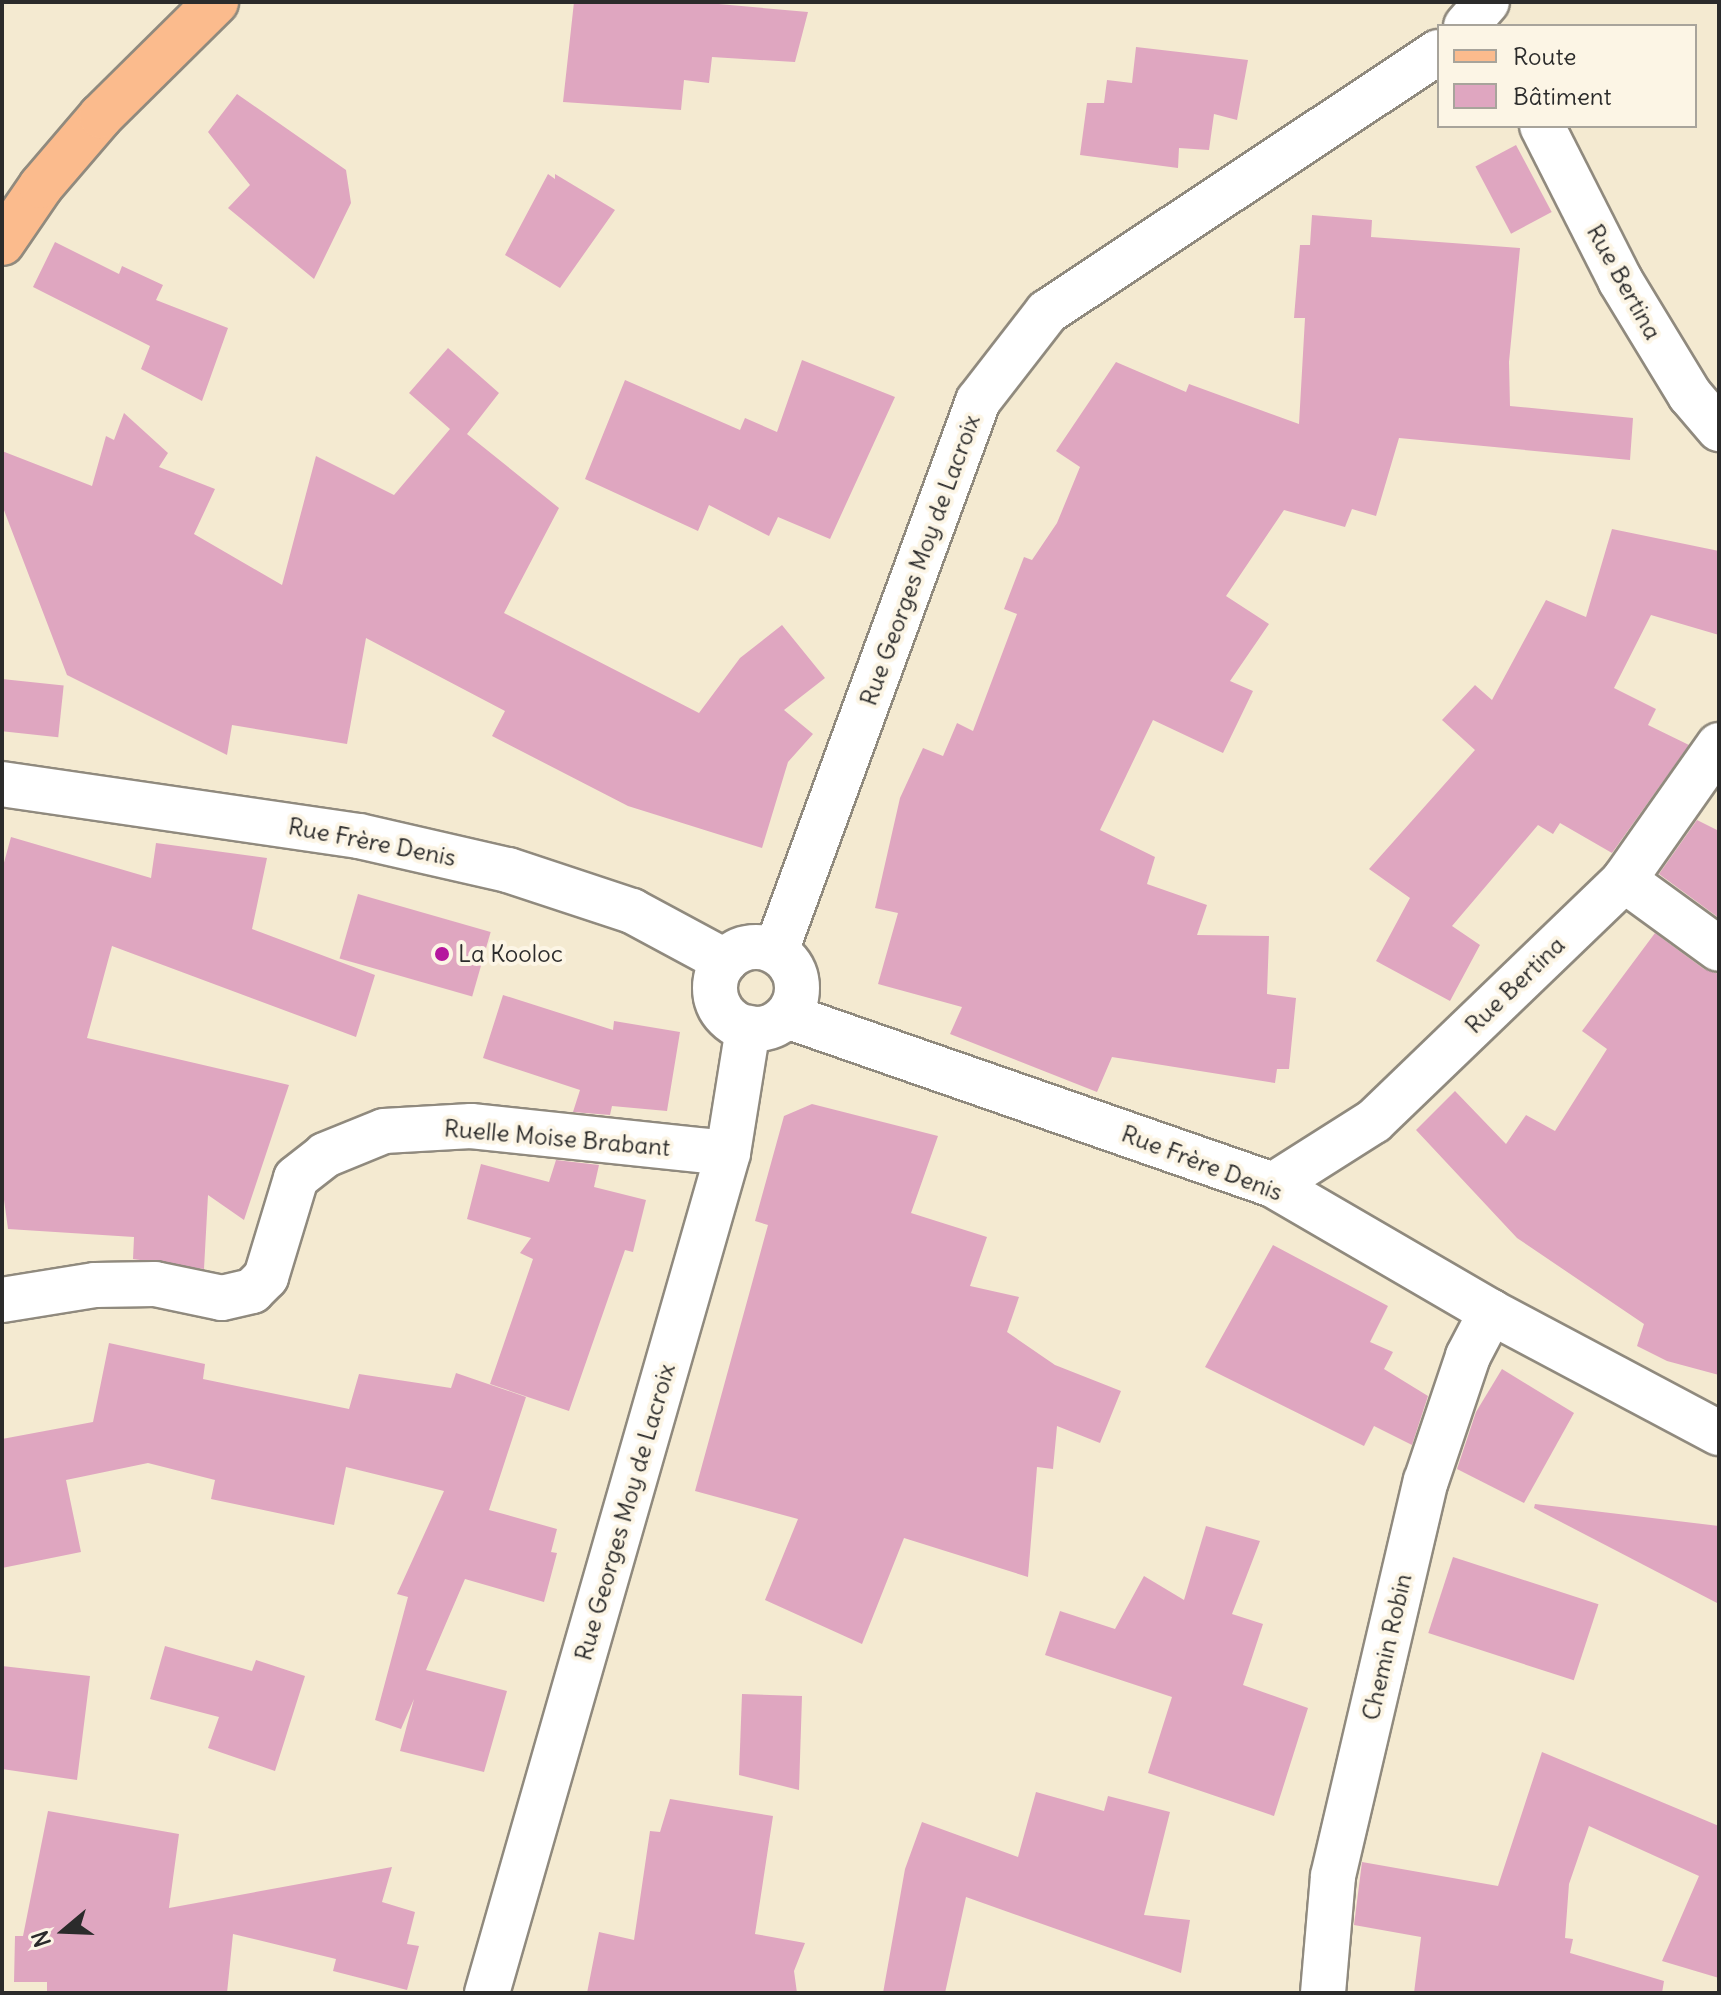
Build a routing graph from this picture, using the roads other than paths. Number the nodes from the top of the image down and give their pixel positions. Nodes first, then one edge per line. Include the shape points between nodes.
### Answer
1 (216, 2) edge
2 (1489, 2) edge
3 (1468, 24) edge
4 (1500, 24) edge
5 (1437, 53) edge
6 (1543, 128) edge
7 (2, 243) edge
8 (1719, 429) edge
9 (1719, 745) edge
10 (2, 784) edge
11 (1624, 880) junction
12 (1719, 949) edge
13 (776, 951) junction
14 (725, 961) junction
15 (767, 1022) junction
16 (728, 1153) junction
17 (1273, 1185) junction
18 (2, 1300) edge
19 (1491, 1312) junction
20 (1719, 1433) edge
21 (487, 1993) edge
22 (1323, 1993) edge

1 - 7 main road via 101,116 41,186
2 - 3 street
2 - 4 street
5 - 13 street, Rue Georges Moy de Lacroix via 1047,312 978,401
6 - 8 street, Rue Bertina via 1620,280 1690,395
9 - 11 street, Rue Bertina
10 - 14 street, Rue Frère Denis via 359,836 508,870 632,911
11 - 12 street
11 - 17 street, Rue Bertina via 1374,1121
13 - 14 street via 749,947
13 - 15 street via 797,981
14 - 15 street via 717,973 717,1001 735,1023
15 - 16 street, Rue Georges Moy de Lacroix
15 - 17 street, Rue Frère Denis
16 - 18 street, Ruelle Moise Brabant via 471,1126 384,1131 325,1155 296,1178 266,1277 252,1291 222,1298 155,1284 95,1285
16 - 21 street, Rue Georges Moy de Lacroix
17 - 19 street, Rue Frère Denis
19 - 20 street, Rue Frère Denis
19 - 22 street, Chemin Robin via 1468,1356 1426,1481 1333,1876

